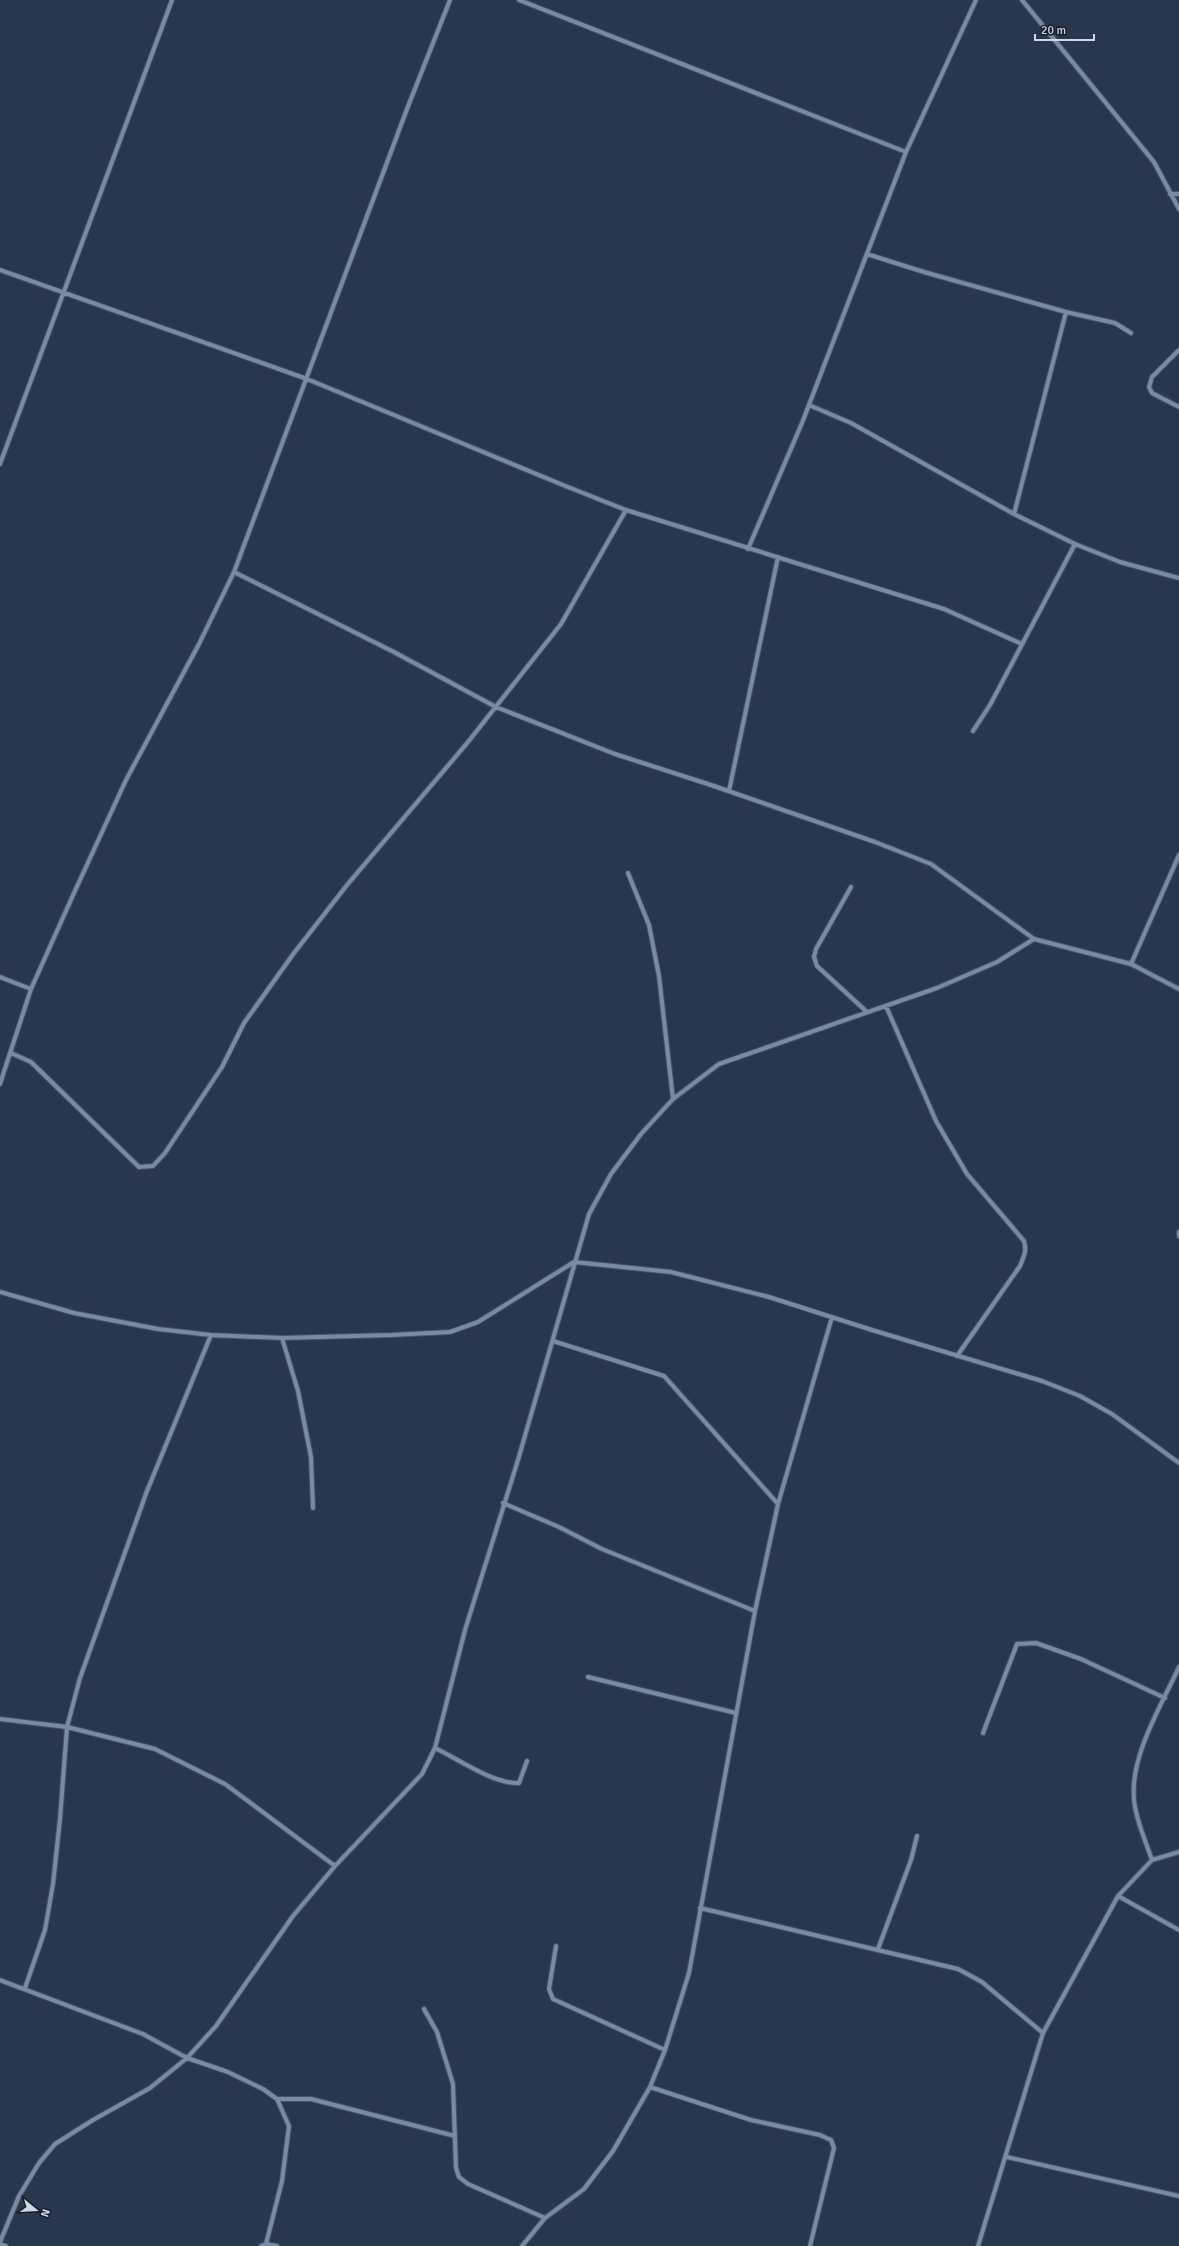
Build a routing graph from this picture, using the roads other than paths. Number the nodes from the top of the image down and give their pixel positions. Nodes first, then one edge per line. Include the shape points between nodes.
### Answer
1 (172, 0) edge
2 (450, 0) edge
3 (519, 0) edge
4 (976, 0) edge
5 (1022, 0) edge
6 (906, 152) junction
7 (1170, 194) junction
8 (1179, 194) edge
9 (1179, 209) edge
10 (867, 254) junction
11 (0, 270) edge
12 (62, 292) junction
13 (1066, 312) junction
14 (1131, 333) dead end
15 (1179, 350) edge
16 (307, 378) junction
17 (809, 405) junction
18 (1179, 407) edge
19 (0, 464) edge
20 (626, 510) junction
21 (1014, 514) junction
22 (1075, 544) junction
23 (748, 549) junction
24 (778, 558) junction
25 (234, 572) junction
26 (1179, 578) edge
27 (1022, 644) junction
28 (496, 707) junction
29 (973, 731) dead end
30 (729, 791) junction
31 (1179, 855) edge
32 (628, 873) dead end
33 (851, 887) dead end
34 (1034, 939) junction
35 (1131, 964) junction
36 (0, 977) edge
37 (31, 989) junction
38 (1179, 989) edge
39 (886, 1006) junction
40 (867, 1012) junction
41 (11, 1053) junction
42 (0, 1084) edge
43 (673, 1100) junction
44 (1179, 1232) edge
45 (1179, 1236) edge
46 (574, 1262) junction
47 (0, 1292) edge
48 (832, 1317) junction
49 (211, 1335) junction
50 (282, 1338) junction
51 (553, 1341) junction
52 (957, 1356) junction
53 (1179, 1463) edge
54 (503, 1503) junction
55 (778, 1504) junction
56 (313, 1508) dead end
57 (755, 1612) junction
58 (1179, 1667) edge
59 (588, 1677) dead end
60 (1165, 1698) junction
61 (736, 1713) junction
62 (0, 1719) edge
63 (66, 1727) junction
64 (983, 1733) dead end
65 (435, 1748) junction
66 (527, 1761) dead end
67 (917, 1836) dead end
68 (1179, 1852) edge
69 (1152, 1860) junction
70 (335, 1866) junction
71 (1118, 1896) junction
72 (700, 1908) junction
73 (1179, 1930) edge
74 (556, 1946) dead end
75 (878, 1949) junction
76 (0, 1980) edge
77 (25, 1988) junction
78 (424, 2009) dead end
79 (1044, 2033) junction
80 (665, 2050) junction
81 (187, 2058) junction
82 (650, 2087) junction
83 (277, 2099) junction
84 (455, 2136) junction
85 (1007, 2157) junction
86 (1179, 2196) edge
87 (545, 2218) junction
88 (0, 2243) edge
89 (264, 2245) edge
90 (6, 2246) edge
91 (277, 2246) edge
92 (522, 2246) edge
93 (810, 2246) edge
94 (978, 2246) edge

1 - 12 street
2 - 16 street
3 - 6 street
4 - 6 street
5 - 7 street via 1154,162
6 - 10 street
7 - 8 street
7 - 9 street
10 - 13 street
10 - 17 street
11 - 12 street
12 - 16 street
12 - 19 street
13 - 14 street via 1115,323
13 - 21 street
15 - 18 street via 1152,377 1149,387 1152,393
16 - 20 street
16 - 25 street
17 - 21 street via 851,424
17 - 23 street
20 - 23 street
20 - 28 street via 561,624
21 - 22 street
22 - 26 street via 1120,562
22 - 27 street
23 - 24 street
24 - 27 street via 944,609
24 - 30 street
25 - 28 street via 392,651
25 - 37 street via 199,644 126,780
27 - 29 street via 990,705
28 - 30 street via 615,754
28 - 41 street via 294,953 244,1023 222,1067 165,1153 153,1166 139,1167 30,1062
30 - 34 street via 930,864
31 - 35 street
32 - 43 street via 649,926 658,969
33 - 40 street via 814,957 817,966
34 - 35 street
34 - 39 street via 997,962 937,988
35 - 38 street
36 - 37 street
37 - 41 street
39 - 40 street
39 - 52 street via 936,1121 955,1154 967,1174 1024,1241 1026,1247 1026,1254 1020,1266
40 - 43 street via 719,1064
41 - 42 street
43 - 46 street via 641,1134 611,1174 589,1214
44 - 45 street
46 - 48 street via 671,1272 769,1297
46 - 50 street via 478,1322 450,1332
46 - 51 street
47 - 49 street via 74,1313 158,1329
48 - 52 street
48 - 55 street
49 - 50 street
49 - 63 street via 144,1498 82,1671
50 - 56 street via 298,1391 311,1457
51 - 54 street
51 - 55 street via 664,1376
52 - 53 street via 1042,1381 1080,1396 1112,1414
54 - 57 street via 602,1549
54 - 65 street via 465,1630
55 - 57 street
57 - 61 street
58 - 60 street
59 - 61 street
60 - 64 street via 1081,1659 1036,1643 1017,1644
60 - 69 street via 1138,1757 1134,1780 1134,1800
61 - 72 street
62 - 63 street
63 - 70 street via 155,1749 226,1784
63 - 77 street via 53,1884 45,1930
65 - 66 street via 509,1783 519,1783
65 - 70 street via 422,1774
67 - 75 street via 911,1860
68 - 69 street
69 - 71 street
70 - 81 street via 293,1916 216,2026
71 - 73 street
71 - 79 street
72 - 75 street
72 - 80 street via 689,1973
74 - 80 street via 549,1989 553,1999
75 - 79 street via 958,1969 982,1982
76 - 77 street
77 - 81 street via 143,2034
78 - 84 street via 437,2032 453,2084
79 - 85 street
80 - 82 street
81 - 83 street via 228,2072 263,2089
81 - 88 street via 150,2088 55,2144 19,2196
82 - 87 street via 613,2152 584,2189
82 - 93 street via 751,2120 820,2135 831,2140 834,2148
83 - 84 street via 311,2099
83 - 89 street via 289,2126 282,2181
84 - 87 street via 456,2168 460,2178 468,2184
85 - 86 street
85 - 94 street
87 - 92 street
88 - 90 street
89 - 91 street

